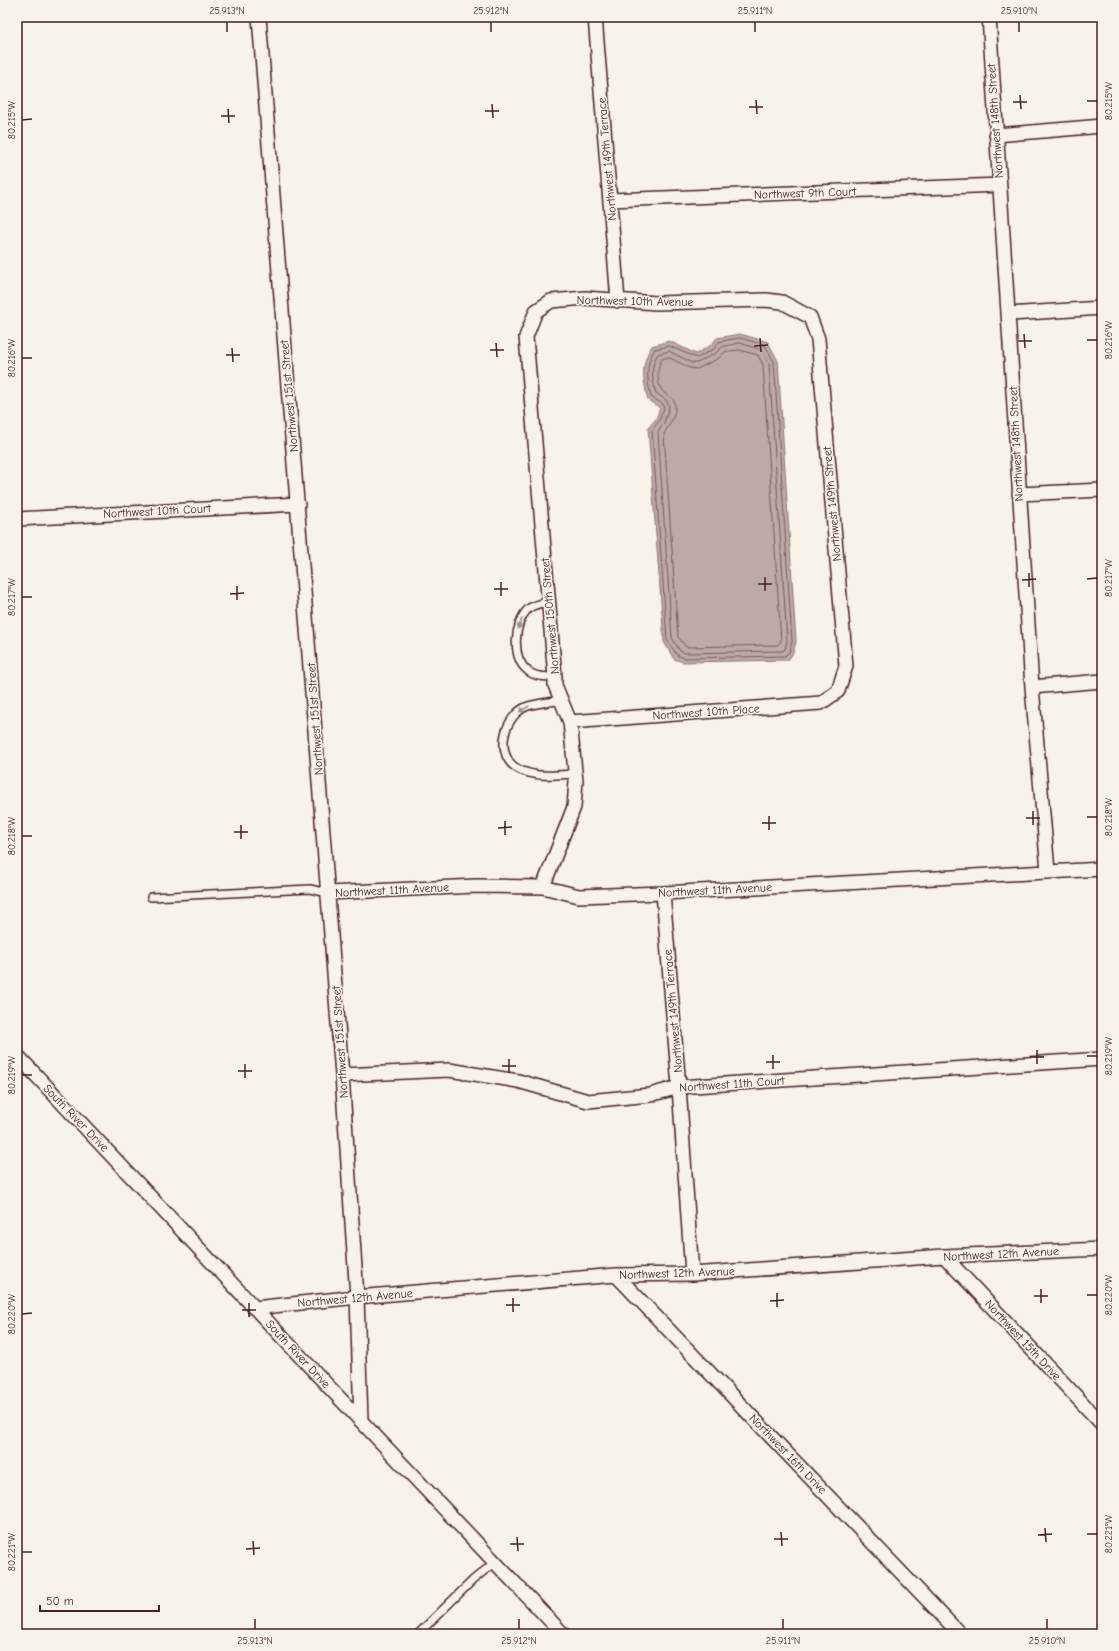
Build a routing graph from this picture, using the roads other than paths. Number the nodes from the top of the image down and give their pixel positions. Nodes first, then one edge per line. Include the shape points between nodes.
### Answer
1 (260, 17) edge
2 (595, 17) edge
3 (989, 17) edge
4 (1102, 126) edge
5 (996, 135) junction
6 (1000, 185) junction
7 (610, 200) junction
8 (618, 301) junction
9 (1102, 308) edge
10 (1009, 314) junction
11 (810, 317) joint
12 (526, 337) joint
13 (1102, 490) edge
14 (1019, 494) junction
15 (298, 504) junction
16 (17, 519) edge
17 (548, 602) junction
18 (555, 677) junction
19 (1102, 681) edge
20 (1032, 688) junction
21 (838, 691) joint
22 (561, 700) junction
23 (570, 722) junction
24 (575, 774) junction
25 (1102, 869) edge
26 (1048, 871) junction
27 (544, 887) junction
28 (328, 893) junction
29 (663, 893) junction
30 (151, 897) dead end
31 (17, 1056) edge
32 (1102, 1059) edge
33 (342, 1075) junction
34 (679, 1087) junction
35 (1102, 1249) edge
36 (944, 1256) junction
37 (692, 1274) junction
38 (616, 1275) junction
39 (357, 1297) junction
40 (254, 1308) junction
41 (361, 1421) junction
42 (1102, 1424) edge
43 (495, 1562) junction
44 (418, 1634) edge
45 (563, 1634) edge
46 (960, 1634) edge

1 - 15 street, Northwest 151st Street
2 - 7 street, Northwest 149th Terrace
3 - 5 street, Northwest 148th Street
4 - 5 street
5 - 6 street, Northwest 148th Street
6 - 7 street, Northwest 9th Court
6 - 10 street, Northwest 148th Street
7 - 8 street, Northwest 149th Terrace
8 - 11 street, Northwest 10th Avenue via 657,303 766,300 782,302
8 - 12 street, Northwest 10th Avenue via 585,298 551,301 536,311
9 - 10 street
10 - 14 street, Northwest 148th Street
11 - 21 street, Northwest 149th Street via 818,339 846,666
12 - 17 street, Northwest 150th Street
13 - 14 street
14 - 20 street, Northwest 148th Street
15 - 16 street, Northwest 10th Court
15 - 28 street, Northwest 151st Street
17 - 18 street, Northwest 150th Street
17 -> 18 lane via 534,605 528,610 519,622 516,638 520,662 527,671 535,675
18 - 22 street, Northwest 150th Street via 555,685
19 - 20 street
20 - 26 street, Northwest 148th Street
21 - 23 street, Northwest 10th Place via 821,703
22 - 23 street, Northwest 150th Street
22 -> 24 lane via 527,707 518,712 507,726 504,754 511,764 520,770 548,776
23 - 24 street, Northwest 150th Street
24 - 27 street, Northwest 150th Street via 574,807
25 - 26 street, Northwest 11th Avenue
26 - 29 street, Northwest 11th Avenue
27 - 28 street, Northwest 11th Avenue via 476,886
27 - 29 street, Northwest 11th Avenue via 579,896
28 - 30 lane via 310,889
28 - 33 street, Northwest 151st Street
29 - 34 street, Northwest 149th Terrace
31 - 40 street, South River Drive
32 - 34 street, Northwest 11th Court
33 - 34 street, Northwest 11th Court via 449,1070 518,1081 588,1100 650,1095
33 - 39 street, Northwest 151st Street
34 - 37 street, Northwest 149th Terrace
35 - 36 street, Northwest 12th Avenue
36 - 37 street, Northwest 12th Avenue
36 - 42 street, Northwest 15th Drive
37 - 38 street, Northwest 12th Avenue
38 - 39 street, Northwest 12th Avenue
38 - 46 street, Northwest 16th Drive
39 - 40 street, Northwest 12th Avenue
39 - 41 street, Northwest 151st Street
40 - 41 street, South River Drive
41 - 43 street, South River Drive
43 - 44 lane
43 - 45 street, South River Drive

